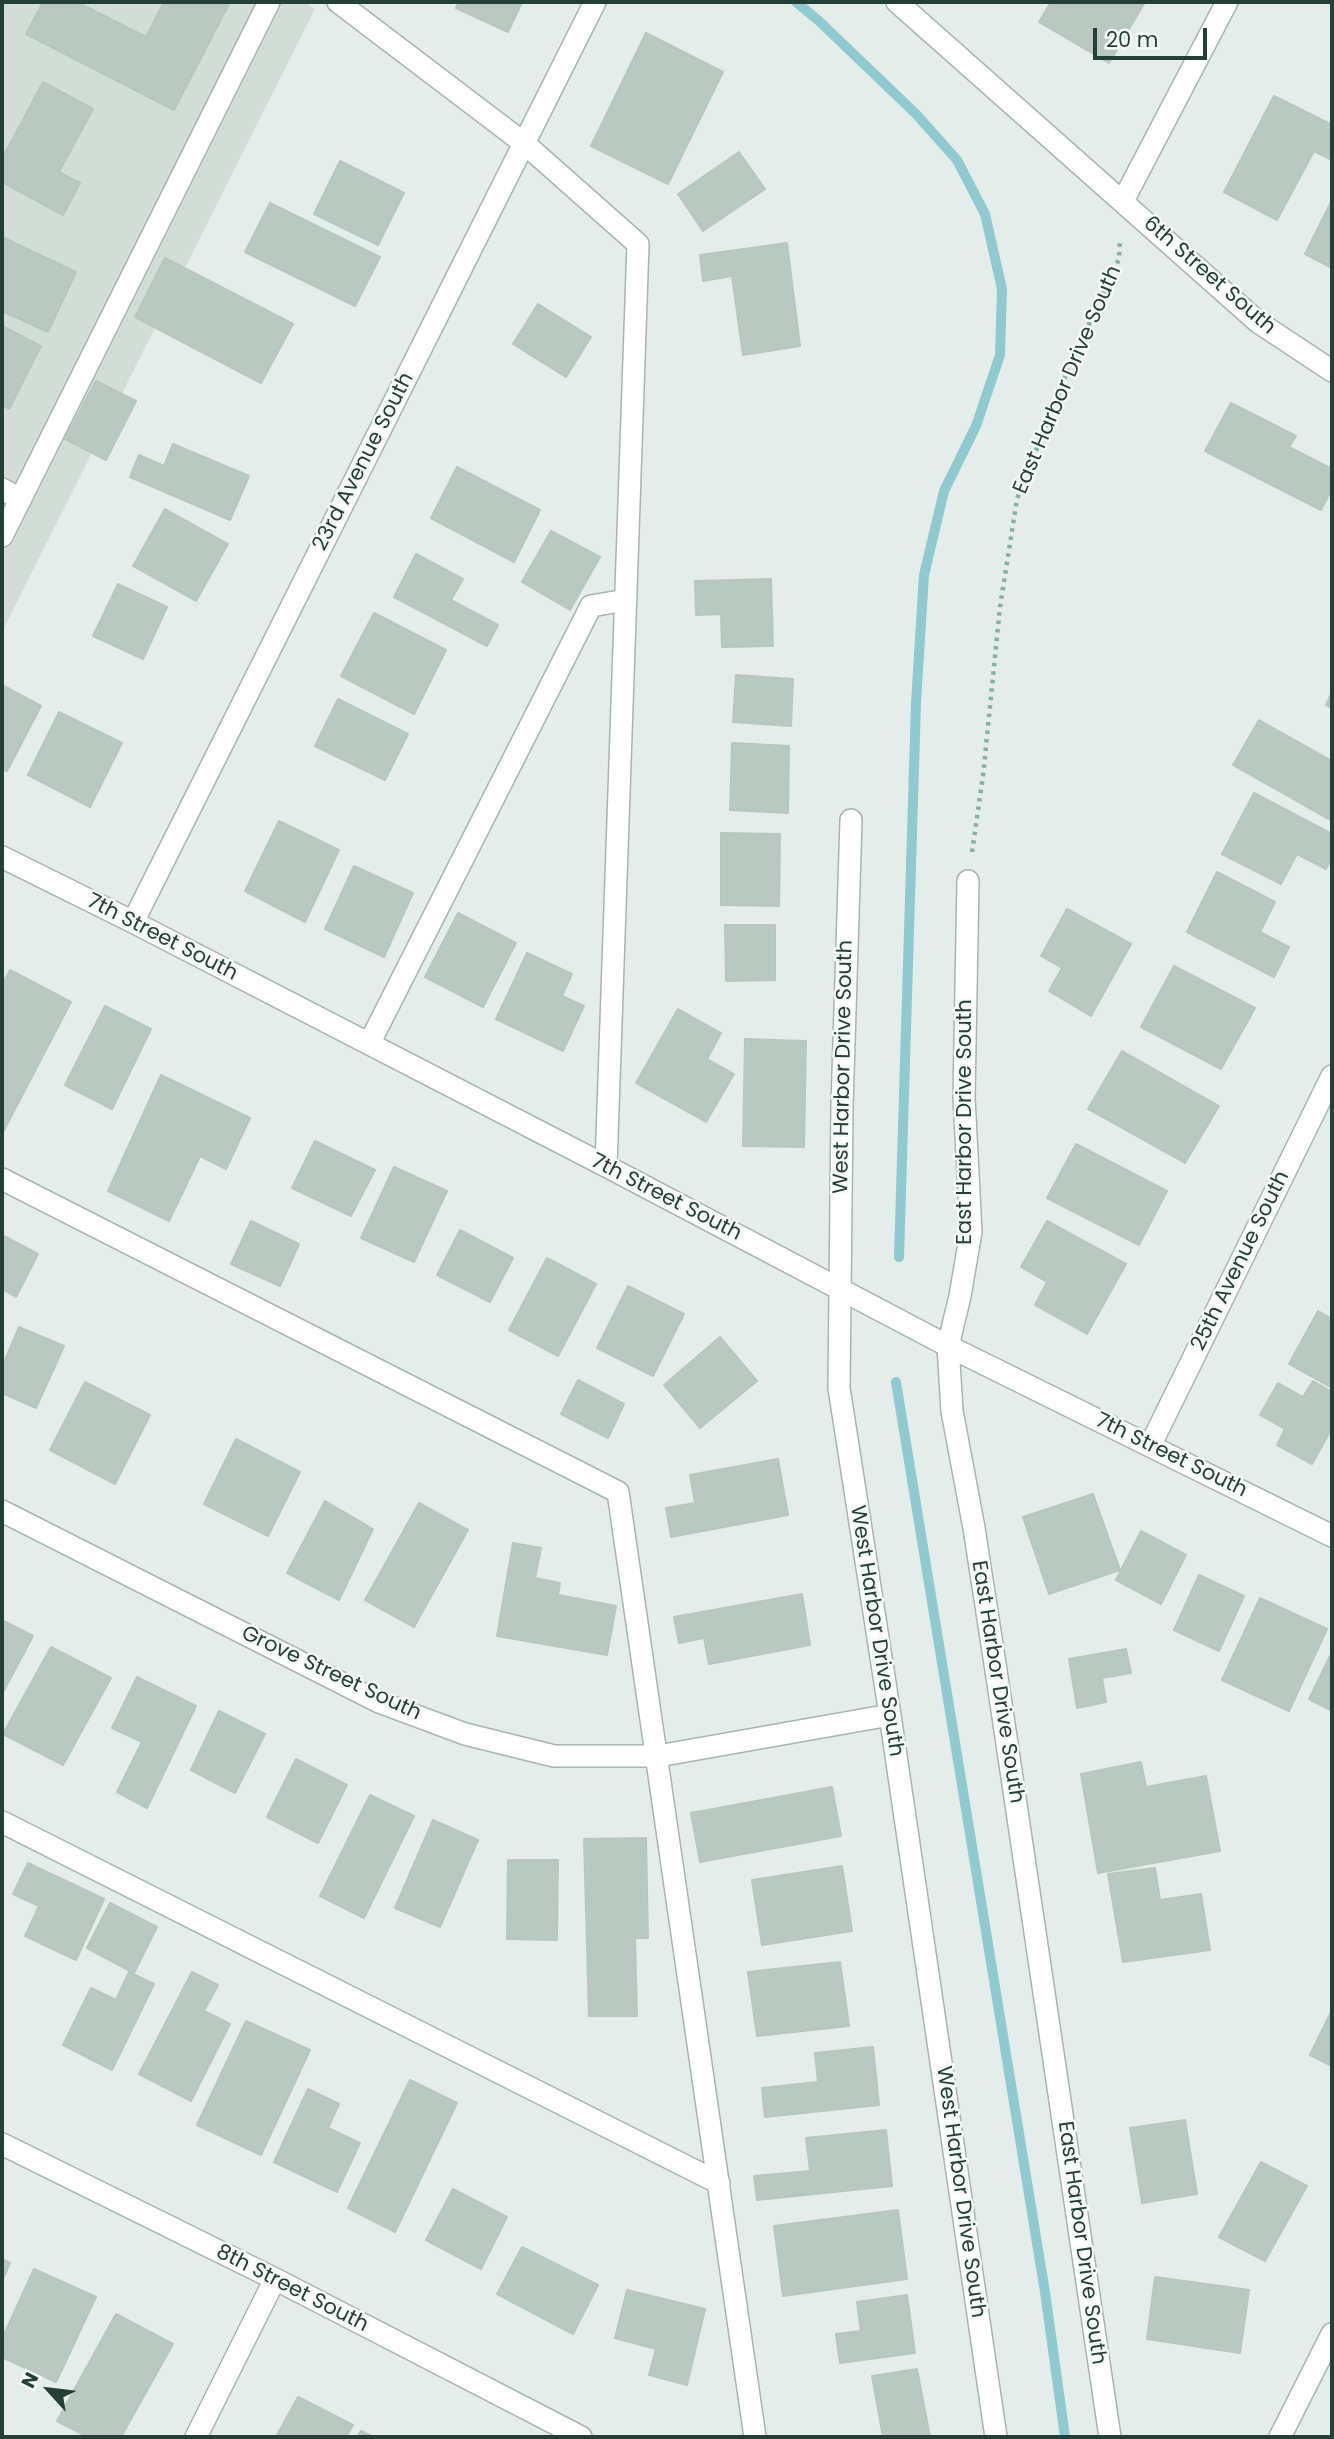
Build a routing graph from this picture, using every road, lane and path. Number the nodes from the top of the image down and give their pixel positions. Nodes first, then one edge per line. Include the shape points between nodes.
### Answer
1 (269, 2) edge
2 (338, 2) edge
3 (595, 2) edge
4 (897, 2) edge
5 (1227, 2) edge
6 (525, 144) junction
7 (1123, 201) junction
8 (1332, 371) edge
9 (11, 494) edge
10 (2, 536) edge
11 (626, 600) junction
12 (851, 820) dead end
13 (2, 857) edge
14 (968, 881) joint
15 (133, 922) junction
16 (369, 1044) junction
17 (1332, 1076) edge
18 (606, 1166) junction
19 (2, 1179) edge
20 (840, 1288) junction
21 (948, 1346) junction
22 (1150, 1446) junction
23 (2, 1511) edge
24 (1332, 1536) edge
25 (890, 1715) junction
26 (658, 1756) junction
27 (2, 1822) edge
28 (2, 2144) edge
29 (719, 2183) junction
30 (275, 2279) junction
31 (1332, 2334) edge
32 (196, 2437) edge
33 (581, 2437) edge
34 (755, 2437) edge
35 (996, 2437) edge
36 (1110, 2437) edge
37 (1280, 2437) edge

1 - 9 street
2 - 6 street
3 - 6 street, 23rd Avenue South
4 - 7 street
5 - 7 street
6 - 11 street via 638,244
6 - 15 street, 23rd Avenue South
7 - 8 street, 6th Street South via 1258,322
7 - 14 path, East Harbor Drive South via 1119,259 1067,372 1017,499
9 - 10 street
11 - 16 street via 591,606
11 - 18 street
12 - 20 street, West Harbor Drive South
13 - 15 street, 7th Street South
14 - 21 street, East Harbor Drive South via 964,1097 971,1232
15 - 16 street, 7th Street South
16 - 18 street, 7th Street South
17 - 22 street, 25th Avenue South
18 - 20 street, 7th Street South
19 - 26 street via 618,1492
20 - 21 street, 7th Street South
20 - 25 street, West Harbor Drive South via 839,1388
21 - 22 street, 7th Street South
21 - 36 street, East Harbor Drive South via 952,1411 999,1690
22 - 24 street, 7th Street South
23 - 26 street, Grove Street South via 379,1702 465,1734 554,1756
25 - 26 street, Grove Street South
25 - 35 street, West Harbor Drive South
26 - 29 street
27 - 29 street
28 - 30 street, 8th Street South
29 - 34 street
30 - 32 street
30 - 33 street, 8th Street South
31 - 37 street

